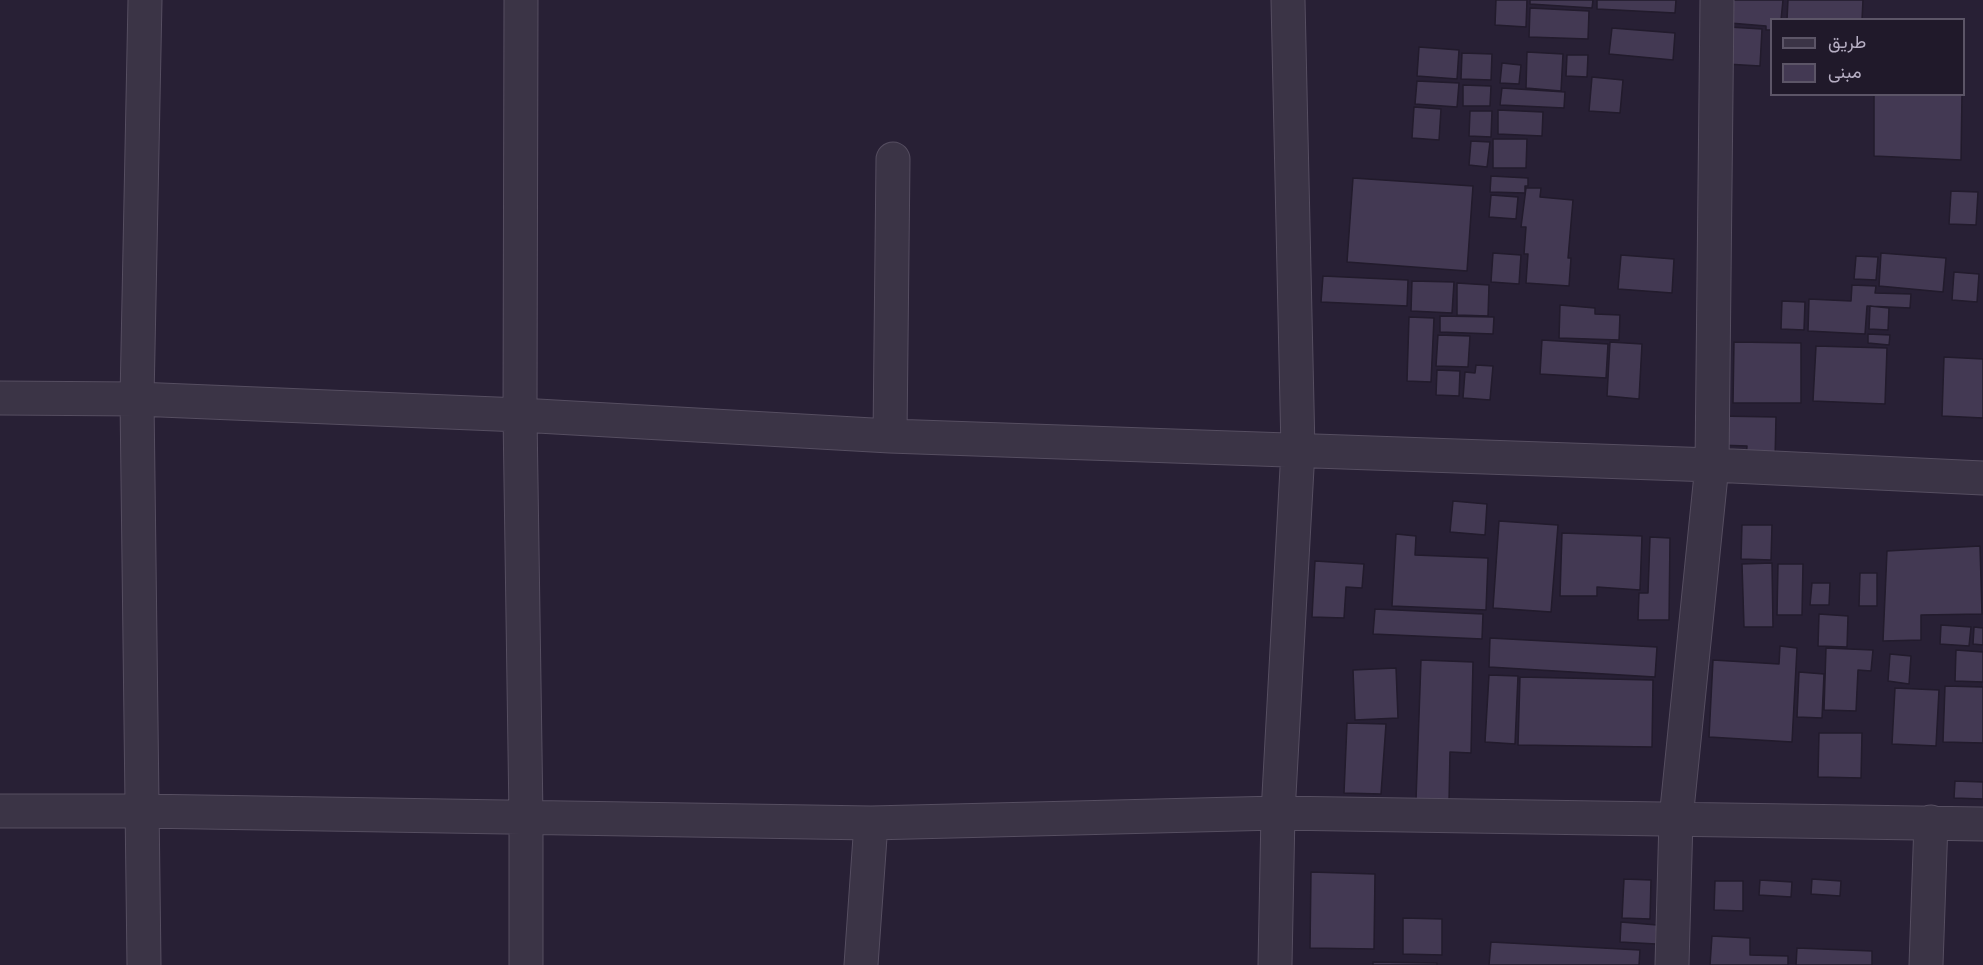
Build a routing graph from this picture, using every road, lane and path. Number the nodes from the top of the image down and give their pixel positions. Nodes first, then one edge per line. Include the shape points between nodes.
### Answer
1 (145, 0) edge
2 (521, 0) edge
3 (1288, 0) edge
4 (1717, 0) edge
5 (893, 159) dead end
6 (0, 398) edge
7 (137, 399) junction
8 (520, 415) junction
9 (890, 436) junction
10 (1298, 450) junction
11 (1712, 465) junction
12 (1983, 478) edge
13 (141, 811) junction
14 (0, 812) edge
15 (1278, 813) junction
16 (526, 817) junction
17 (1676, 819) junction
18 (1931, 822) junction
19 (871, 823) junction
20 (1983, 824) edge
21 (144, 965) edge
22 (526, 965) edge
23 (861, 965) edge
24 (1275, 965) edge
25 (1672, 965) edge
26 (1926, 965) edge

1 - 7 street
2 - 8 street
3 - 10 street
4 - 11 street
5 - 9 street
6 - 7 street
7 - 8 street
7 - 13 street
8 - 9 street
8 - 16 street
9 - 10 street
10 - 11 street
10 - 15 street
11 - 12 street
11 - 17 street
13 - 14 street
13 - 16 street
13 - 21 street
15 - 17 street
15 - 19 street
15 - 24 street
16 - 19 street
16 - 22 street
17 - 18 street
17 - 25 street
18 - 20 street
18 - 26 street
19 - 23 street

